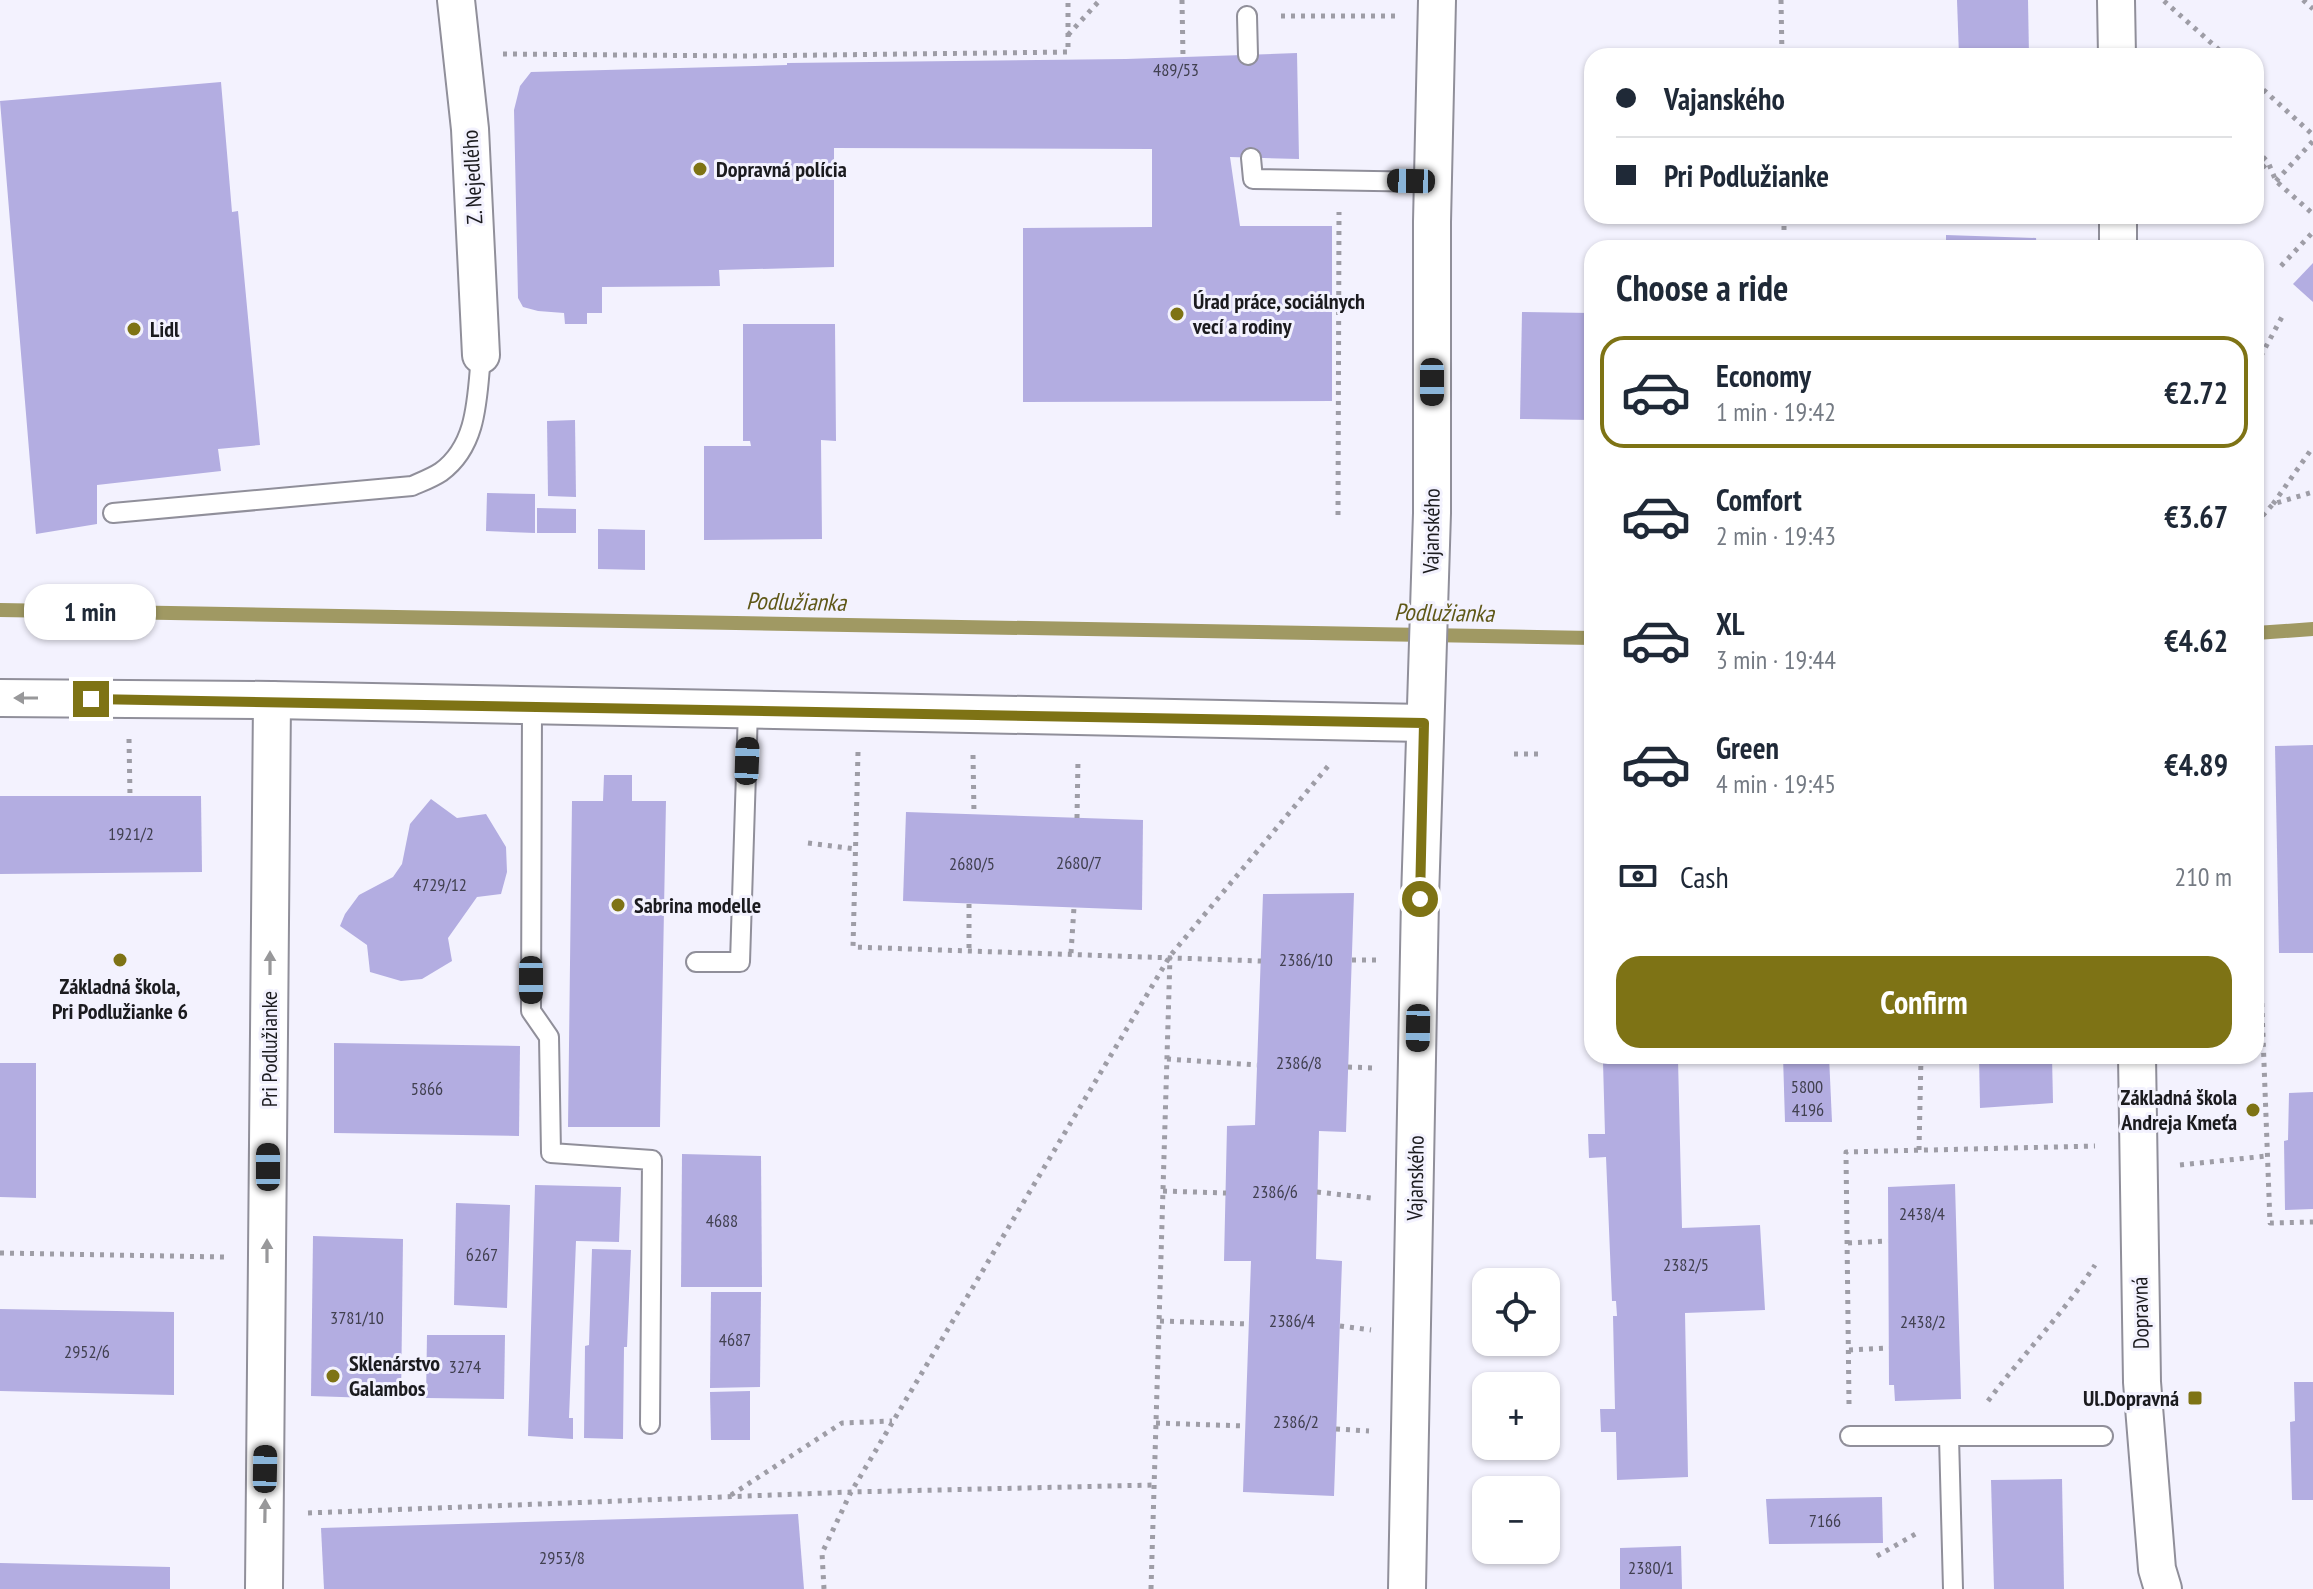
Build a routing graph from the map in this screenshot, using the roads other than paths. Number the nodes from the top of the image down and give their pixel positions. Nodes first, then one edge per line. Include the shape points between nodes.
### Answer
1 (456, 0) edge
2 (1437, 0) edge
3 (2116, 0) edge
4 (1247, 16) road end
5 (2117, 48) edge
6 (1248, 55) dead end
7 (1251, 158) dead end
8 (1433, 182) junction
9 (481, 355) joint
10 (113, 513) dead end
11 (0, 698) edge
12 (272, 700) junction
13 (532, 706) junction
14 (748, 710) junction
15 (1424, 723) junction
16 (696, 962) dead end
17 (2137, 1064) edge
18 (650, 1424) dead end
19 (1850, 1436) road end
20 (1956, 1436) junction
21 (2103, 1436) dead end
22 (2158, 1582) edge
23 (264, 1589) edge
24 (1407, 1589) edge
25 (1953, 1589) edge

1 - 9 street, Z. Nejedlého via 470,129
2 - 8 street, Vajanského
3 - 5 street
4 - 6 lane
7 - 8 lane via 1253,179
8 - 15 street, Vajanského
9 - 10 lane via 474,421 461,452 440,472 412,486
12 -> 11 street
12 - 13 street
23 -> 12 street, Pri Podlužianke
13 - 14 street
13 - 18 lane via 531,1011 549,1037 551,1153 652,1160
14 - 15 street
14 - 16 lane via 740,962
15 - 24 street, Vajanského
17 - 22 street, Dopravná via 2142,1382
19 - 20 lane
20 - 21 lane
20 - 25 lane

